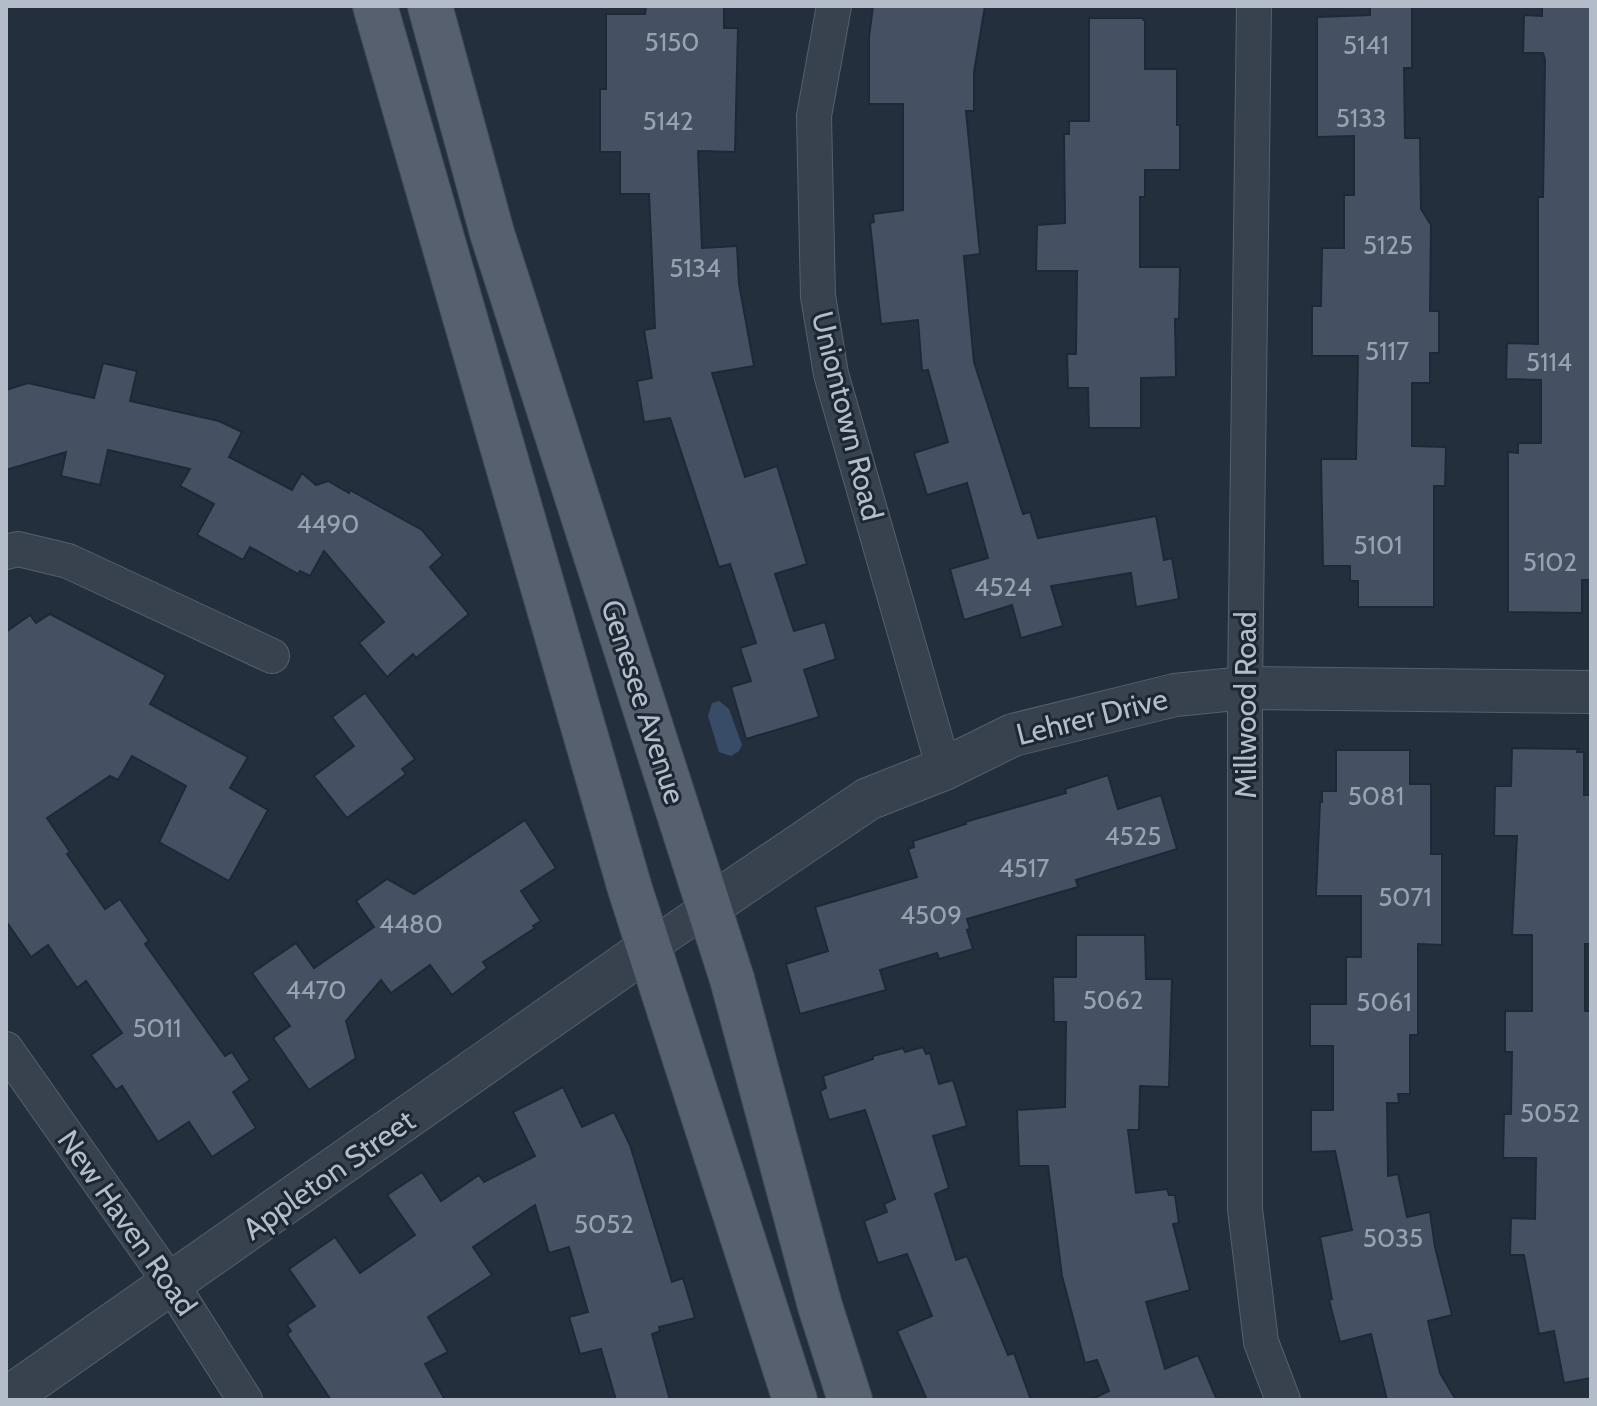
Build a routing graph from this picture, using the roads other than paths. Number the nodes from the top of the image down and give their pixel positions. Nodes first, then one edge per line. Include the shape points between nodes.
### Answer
1 (375, 6) edge
2 (430, 6) edge
3 (834, 6) edge
4 (1254, 6) edge
5 (6, 552) edge
6 (272, 656) dead end
7 (1245, 688) junction
8 (1591, 692) edge
9 (944, 769) junction
10 (710, 906) junction
11 (650, 947) junction
12 (6, 1049) edge
13 (172, 1285) junction
14 (6, 1399) edge
15 (245, 1400) edge
16 (795, 1400) edge
17 (850, 1400) edge
18 (1283, 1400) edge

1 - 11 main road, Genesee Avenue
2 - 10 main road, Genesee Avenue via 492,233
3 - 9 street, Uniontown Road via 814,116 818,296 831,374
4 - 7 street, Millwood Road
5 - 6 street via 18,549 68,561
7 - 8 street, Lehrer Drive
7 - 9 street, Lehrer Drive via 1175,695 1013,735
7 - 18 street, Millwood Road via 1245,1209 1261,1342
9 - 10 street, Lehrer Drive via 868,799
10 - 11 street, Lehrer Drive
10 - 17 main road, Genesee Avenue
11 - 13 street, Appleton Street
11 - 16 main road, Genesee Avenue
12 - 13 street, New Haven Road
13 - 14 street, Appleton Street
13 - 15 street, New Haven Road

